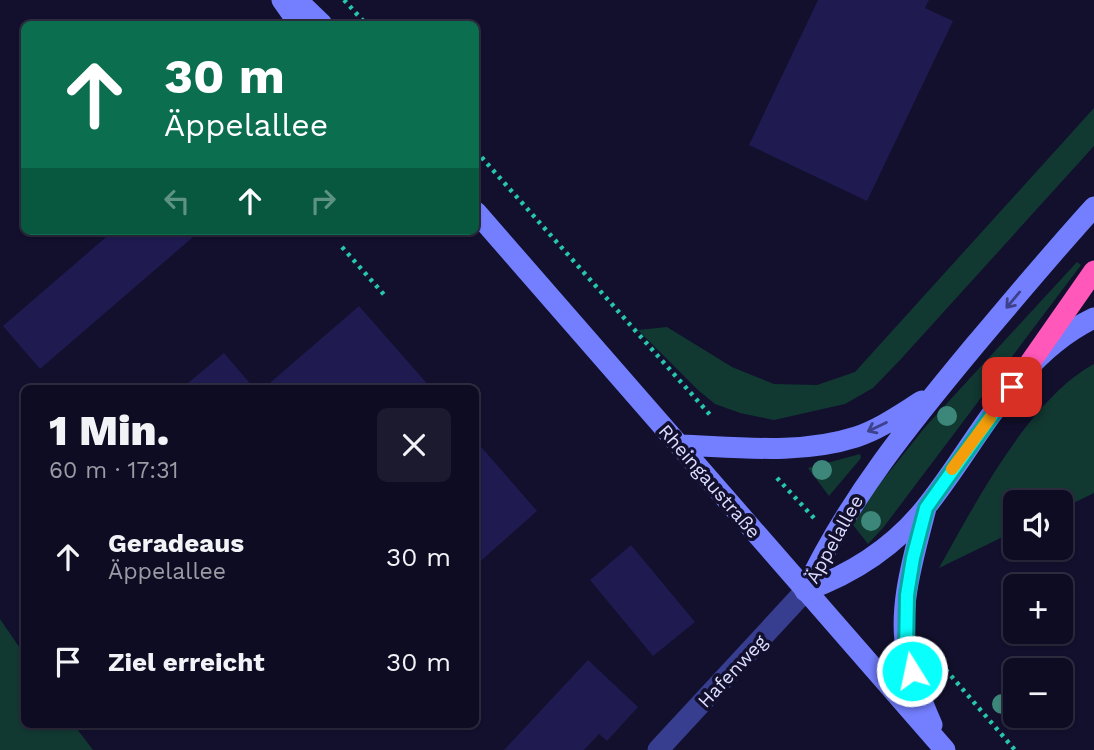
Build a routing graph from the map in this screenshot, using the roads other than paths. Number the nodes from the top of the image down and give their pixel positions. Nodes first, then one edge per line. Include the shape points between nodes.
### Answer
1 (282, 0) edge
2 (297, 0) edge
3 (297, 21) edge
4 (319, 21) edge
5 (1094, 207) edge
6 (479, 215) edge
7 (1094, 271) edge
8 (1094, 318) edge
9 (1027, 367) junction
10 (936, 392) junction
11 (680, 445) junction
12 (926, 508) junction
13 (805, 591) junction
14 (943, 748) edge
15 (658, 750) edge

1 - 3 main road
2 - 4 main road
5 -> 10 main road, Äppelallee
6 - 11 main road, Rheingaustraße
7 - 9 highway
8 - 9 main road, Äppelallee via 1053,343
9 - 12 main road, Äppelallee
10 -> 11 main road via 882,426 833,443 812,447
10 - 13 main road, Äppelallee via 848,510
11 - 13 main road, Rheingaustraße
12 - 13 main road, Äppelallee via 855,569
12 - 14 main road via 907,595 906,651 917,691
13 - 14 main road, Rheingaustraße
13 - 15 street, Hafenweg

